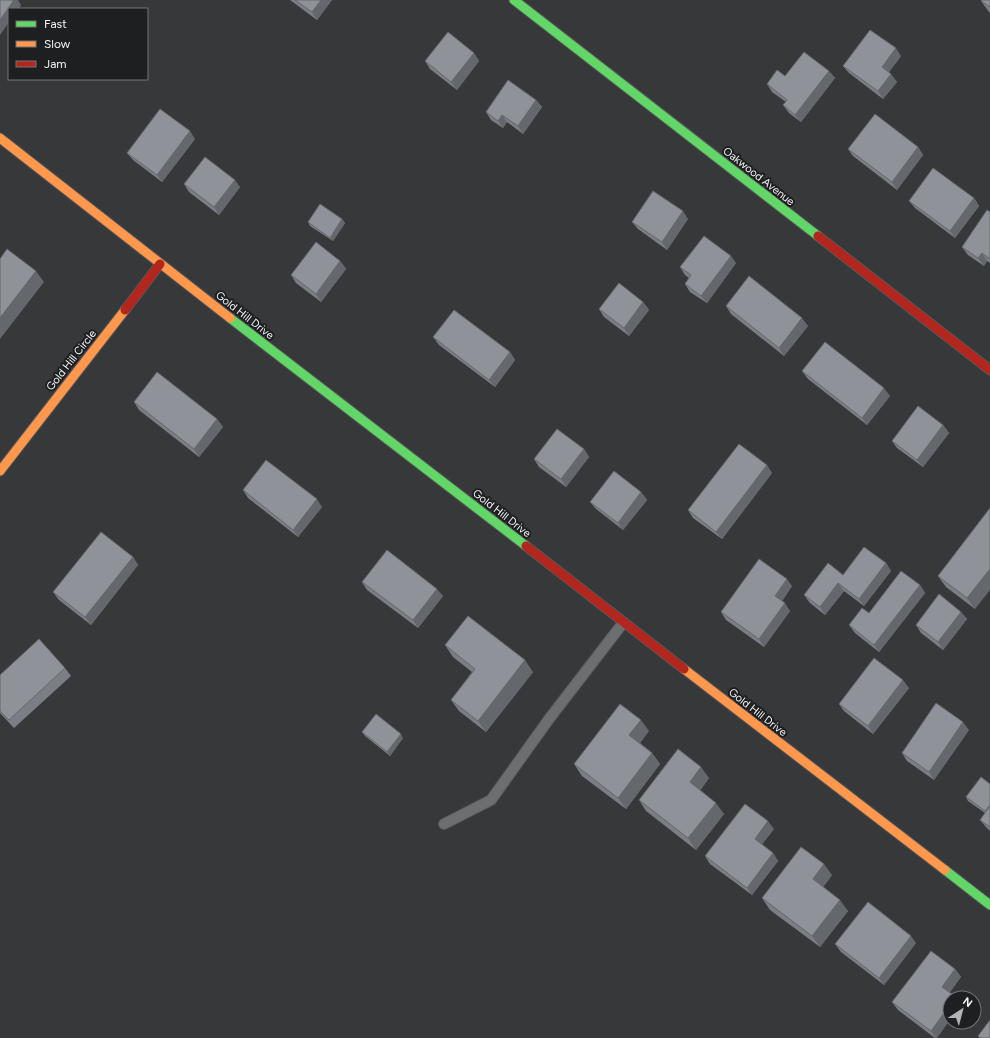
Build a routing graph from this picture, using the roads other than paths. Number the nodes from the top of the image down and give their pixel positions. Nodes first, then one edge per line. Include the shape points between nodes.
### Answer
1 (514, 0) edge
2 (0, 138) edge
3 (160, 264) junction
4 (990, 370) edge
5 (0, 471) edge
6 (623, 623) junction
7 (444, 824) dead end
8 (990, 906) edge

1 - 4 street, Oakwood Avenue
2 - 3 street, Gold Hill Drive
3 - 5 street, Gold Hill Circle
3 - 6 street, Gold Hill Drive
6 - 7 lane via 491,800
6 - 8 street, Gold Hill Drive

